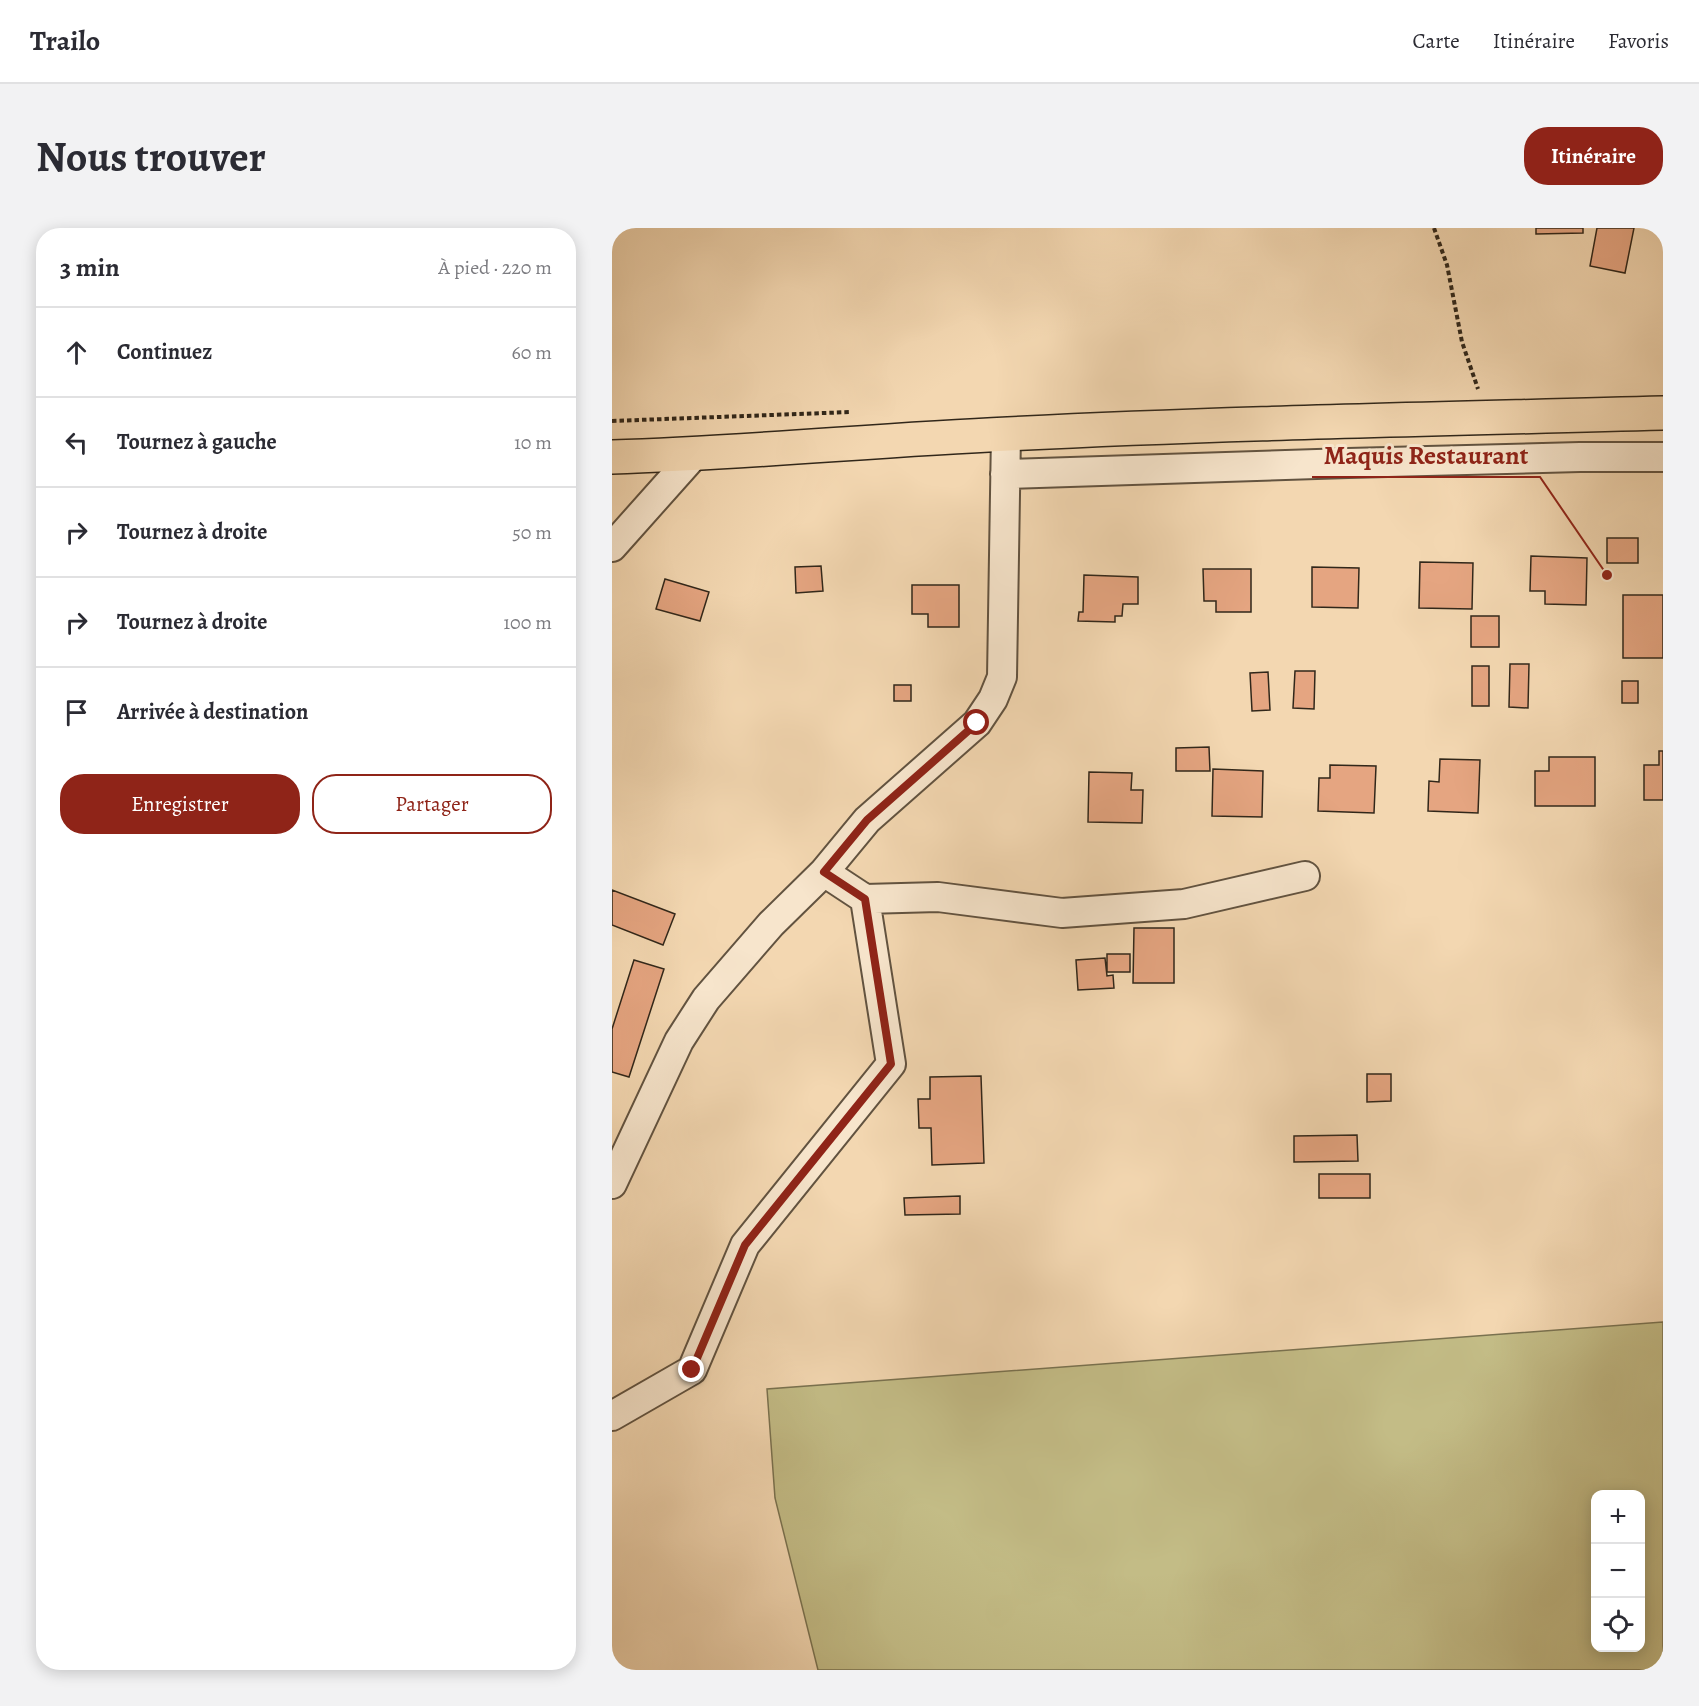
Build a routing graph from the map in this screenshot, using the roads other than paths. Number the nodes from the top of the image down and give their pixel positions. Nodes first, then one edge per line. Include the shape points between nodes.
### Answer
1 (1663, 413) edge
2 (1006, 434) junction
3 (694, 454) junction
4 (612, 457) edge
5 (1663, 457) edge
6 (1005, 474) junction
7 (612, 547) edge
8 (824, 872) junction
9 (1305, 876) dead end
10 (865, 899) junction
11 (612, 1184) edge
12 (612, 1416) edge

1 - 2 highway
2 - 3 highway
2 - 6 street
3 - 4 highway
3 - 7 street
5 - 6 street
6 - 8 street via 1002,677 993,699 977,723 867,820
8 - 10 street
8 - 11 street via 771,924 706,999 679,1041
9 - 10 street via 1184,904 1062,913 938,897
10 - 12 street via 891,1064 745,1245 692,1370

